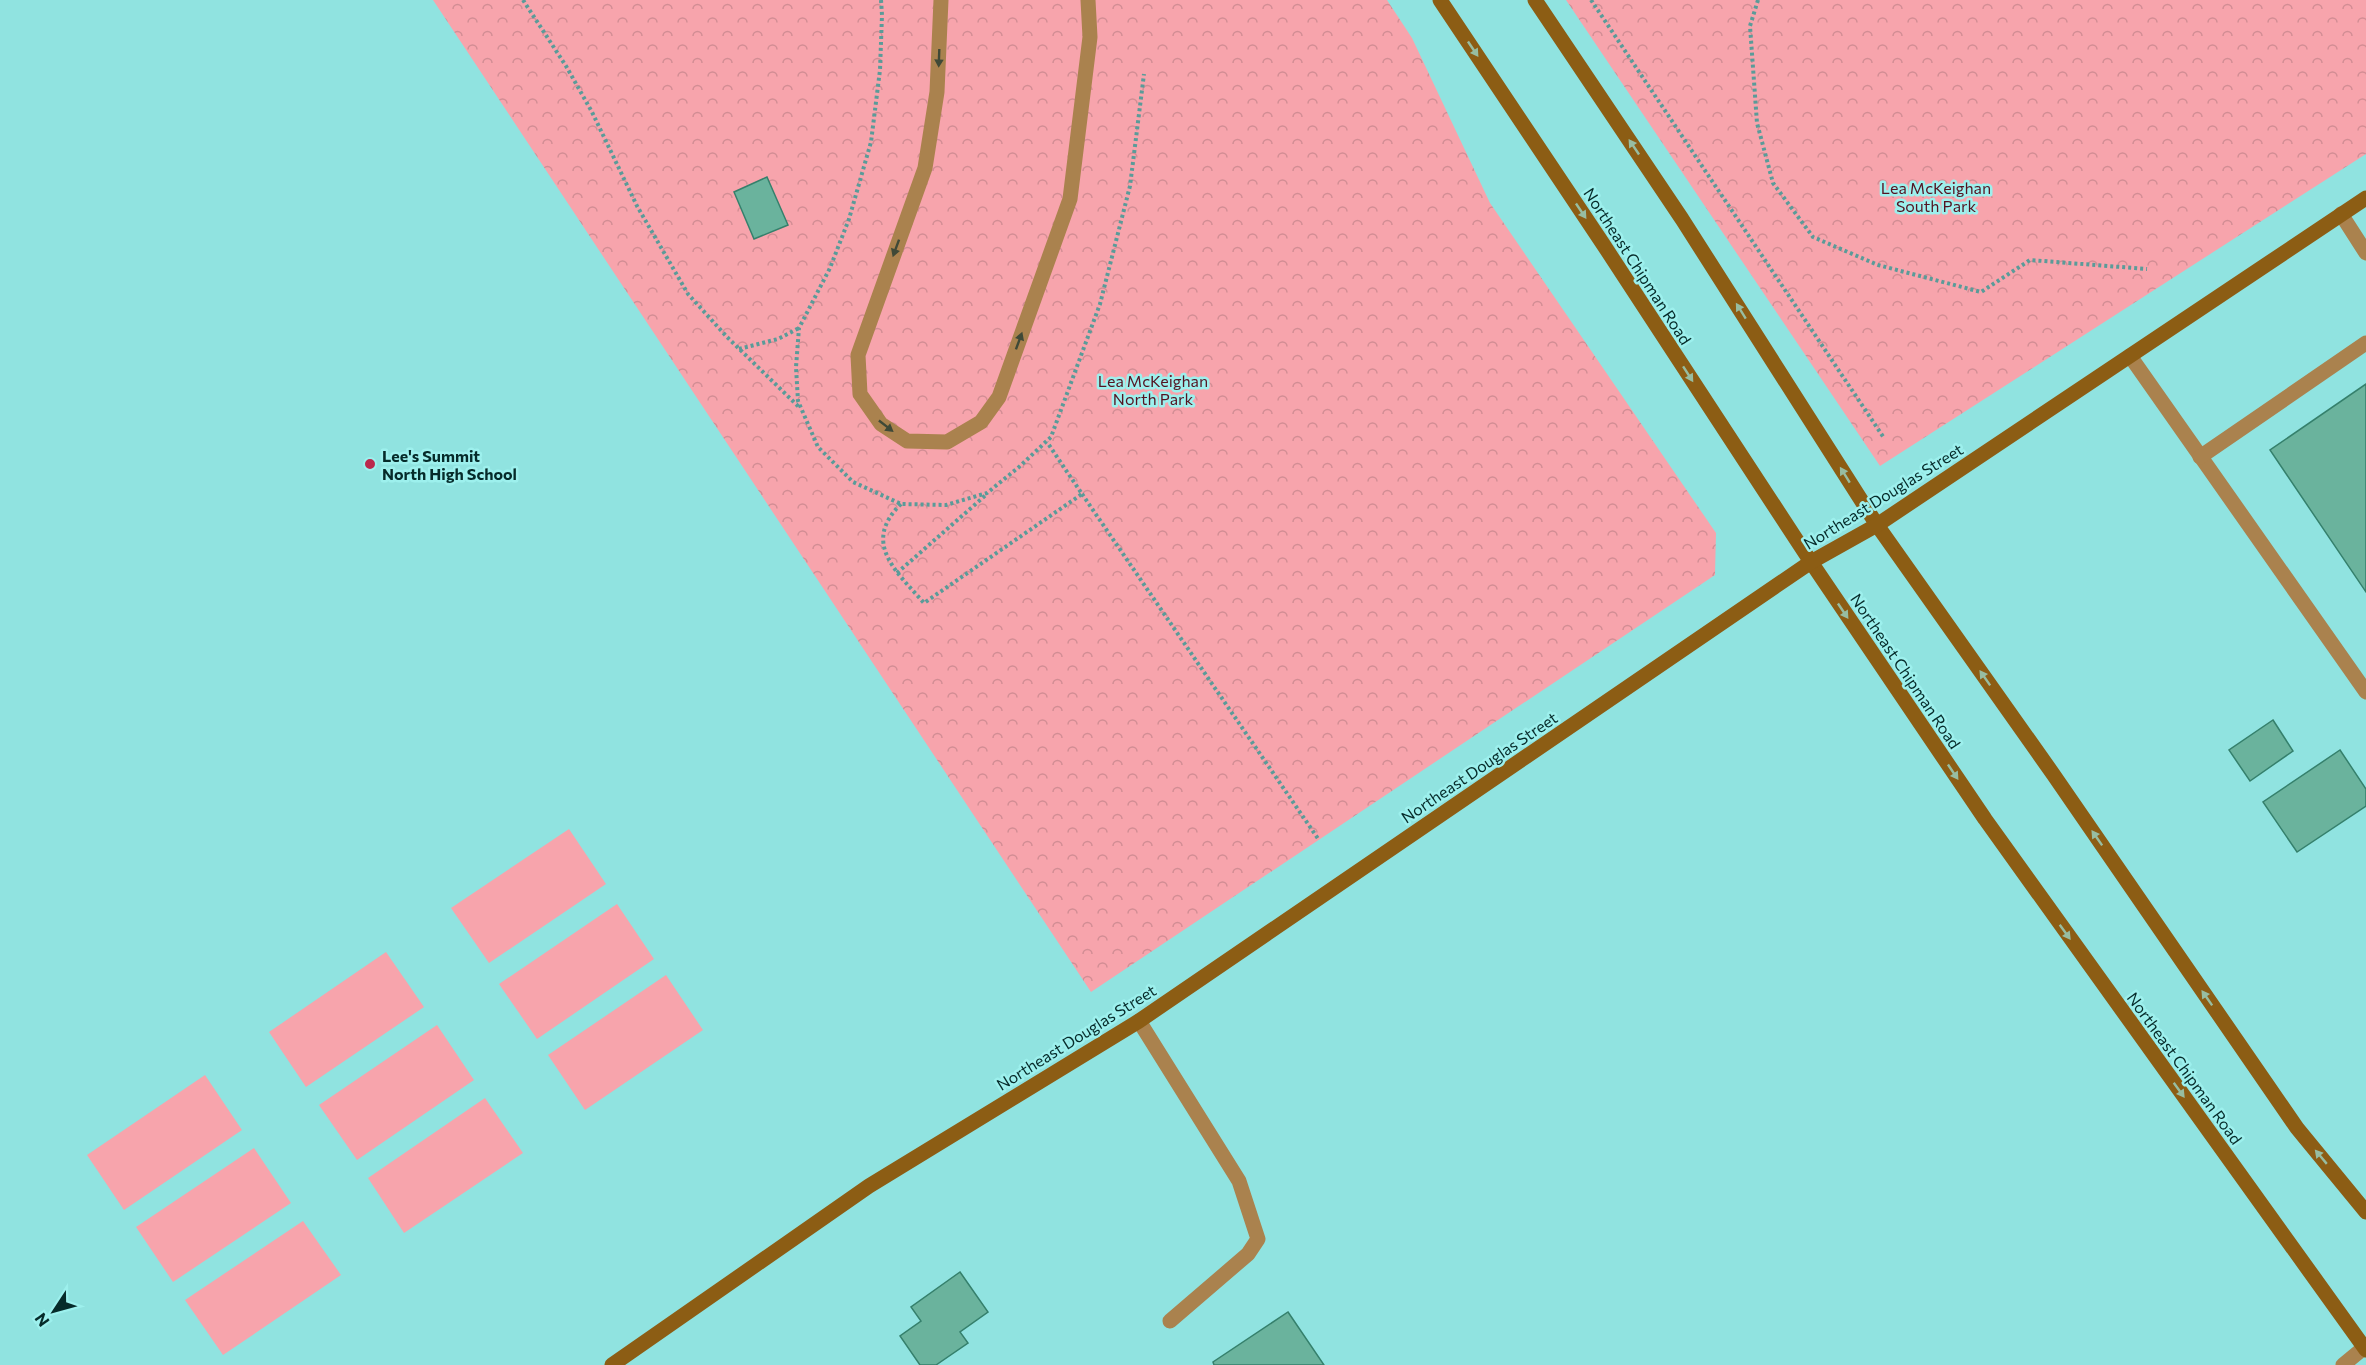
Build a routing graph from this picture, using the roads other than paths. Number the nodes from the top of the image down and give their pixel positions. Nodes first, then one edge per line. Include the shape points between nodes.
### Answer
1 (941, 0) edge
2 (1088, 0) edge
3 (1440, 0) edge
4 (1535, 0) edge
5 (2366, 198) edge
6 (2341, 214) junction
7 (2366, 253) edge
8 (2366, 343) edge
9 (2130, 356) junction
10 (2200, 457) junction
11 (1877, 525) junction
12 (1810, 562) junction
13 (2366, 692) edge
14 (1139, 1022) junction
15 (2362, 1207) edge
16 (1170, 1322) dead end
17 (2365, 1348) edge
18 (612, 1365) edge
19 (2343, 1365) edge

1 -> 2 street via 937,92 925,168 858,355 860,394 880,424 907,441 947,442 981,422 999,397 1070,199 1090,37
3 -> 12 main road, Northeast Chipman Road
11 -> 4 main road via 1682,219
5 - 6 main road, Northeast Douglas Street
6 - 7 street
6 - 9 main road, Northeast Douglas Street
8 - 10 street
9 - 10 street
9 - 11 main road, Northeast Douglas Street
10 - 13 street
11 - 12 main road, Northeast Douglas Street
15 -> 11 main road via 2297,1128
12 - 14 main road, Northeast Douglas Street
12 -> 17 main road, Northeast Chipman Road via 1985,819
14 - 16 street via 1239,1181 1258,1239 1248,1254
14 - 18 main road, Northeast Douglas Street via 869,1186
17 - 19 street

